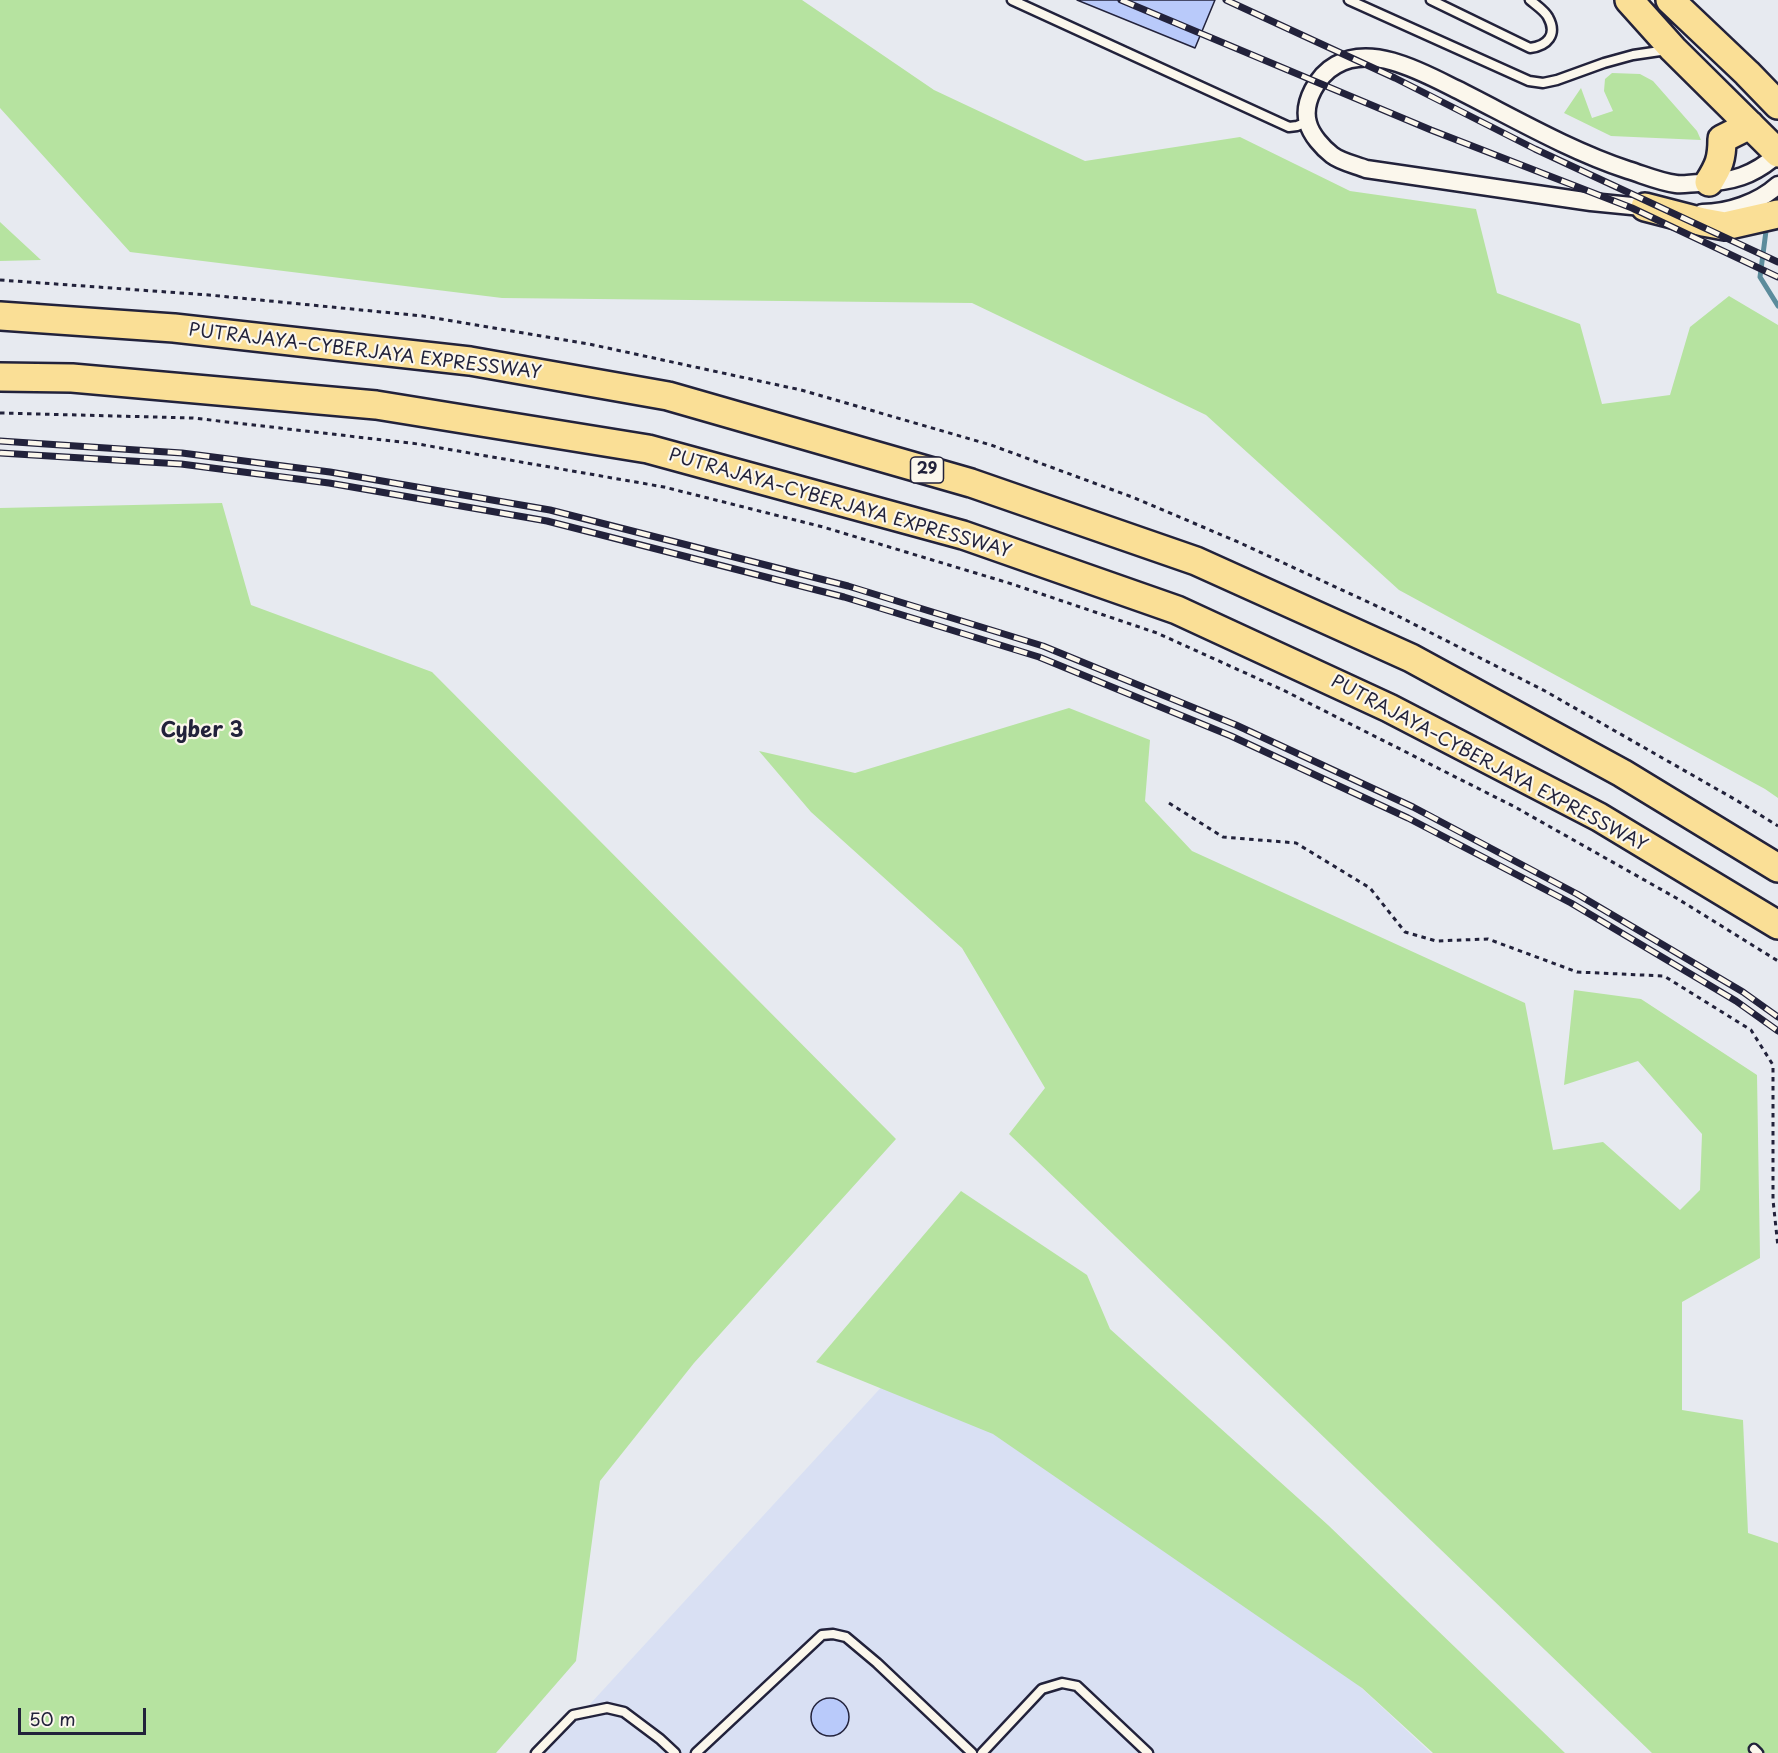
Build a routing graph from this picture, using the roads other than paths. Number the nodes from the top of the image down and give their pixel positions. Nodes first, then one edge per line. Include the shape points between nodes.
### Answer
1 (1012, 0) edge
2 (1349, 0) edge
3 (1431, 0) edge
4 (1530, 0) edge
5 (1629, 0) edge
6 (1670, 0) edge
7 (1673, 49) junction
8 (1747, 73) junction
9 (1778, 82) edge
10 (1778, 105) edge
11 (1308, 122) junction
12 (1750, 125) junction
13 (1778, 154) edge
14 (1709, 183) junction
15 (1778, 185) edge
16 (1645, 207) junction
17 (1778, 214) edge
18 (0, 315) edge
19 (0, 377) edge
20 (1778, 867) edge
21 (1778, 924) edge
22 (536, 1753) edge
23 (675, 1753) edge
24 (696, 1753) edge
25 (972, 1753) edge
26 (982, 1753) edge
27 (1148, 1753) edge

1 - 11 lane via 1289,127
2 - 7 lane via 1529,81 1543,83 1633,55
3 - 4 lane via 1530,48 1542,46 1552,31 1548,17
5 - 7 main road
6 - 8 main road
7 - 12 main road
8 - 9 main road
8 - 10 main road
11 - 14 street via 1314,87 1325,73 1357,57 1377,58 1437,79 1610,164 1677,184
11 - 16 street via 1315,137 1333,156 1366,169
12 - 13 main road
12 - 14 main road via 1722,139 1719,167
13 - 14 street via 1763,168 1744,176
15 - 16 street via 1748,203 1719,213
16 - 17 main road via 1725,226
18 - 20 main road, PUTRAJAYA–CYBERJAYA EXPRESSWAY / 29 via 174,328 482,363 668,396 971,483 1196,561 1410,658 1622,773
19 - 21 main road, PUTRAJAYA–CYBERJAYA EXPRESSWAY via 72,378 376,405 637,447 963,535 1177,610 1389,708 1599,817
22 - 23 lane via 573,1715 607,1708 624,1712
24 - 25 lane via 822,1635 834,1634 846,1637
26 - 27 lane via 1042,1689 1062,1683 1077,1686

